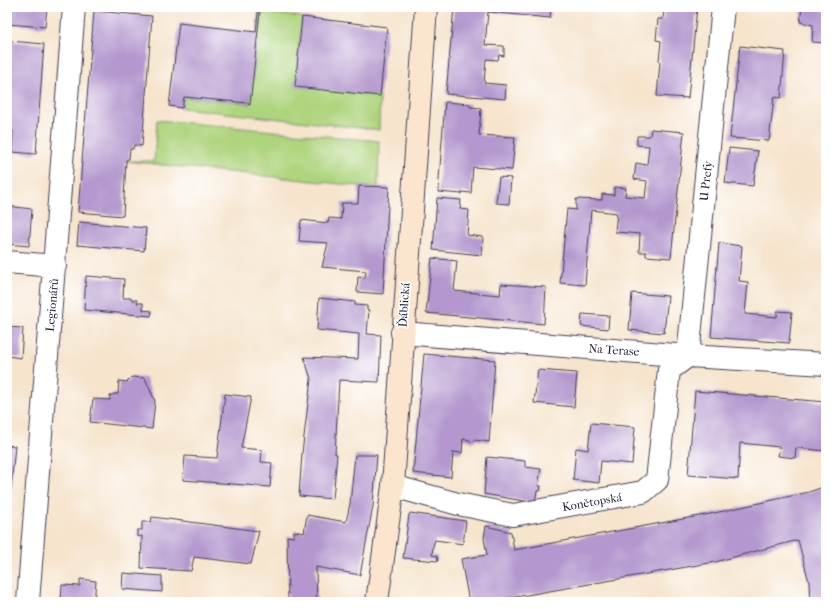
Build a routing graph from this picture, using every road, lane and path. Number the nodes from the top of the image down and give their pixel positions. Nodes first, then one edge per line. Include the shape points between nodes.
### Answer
1 (74, 7) edge
2 (426, 7) edge
3 (723, 7) edge
4 (7, 262) edge
5 (55, 266) junction
6 (402, 333) junction
7 (688, 356) junction
8 (826, 364) edge
9 (393, 486) junction
10 (28, 602) edge
11 (377, 602) edge

1 - 5 street, Legionářů
2 - 6 main road, Ďáblická
3 - 7 street, U Prefy
4 - 5 street
5 - 10 street, Legionářů
6 - 7 street, Na Terase
6 - 9 main road, Ďáblická
7 - 8 street, Na Terase
7 - 9 street, Konětopská via 669,370 656,480 643,492 513,515 458,504
9 - 11 main road, Ďáblická

